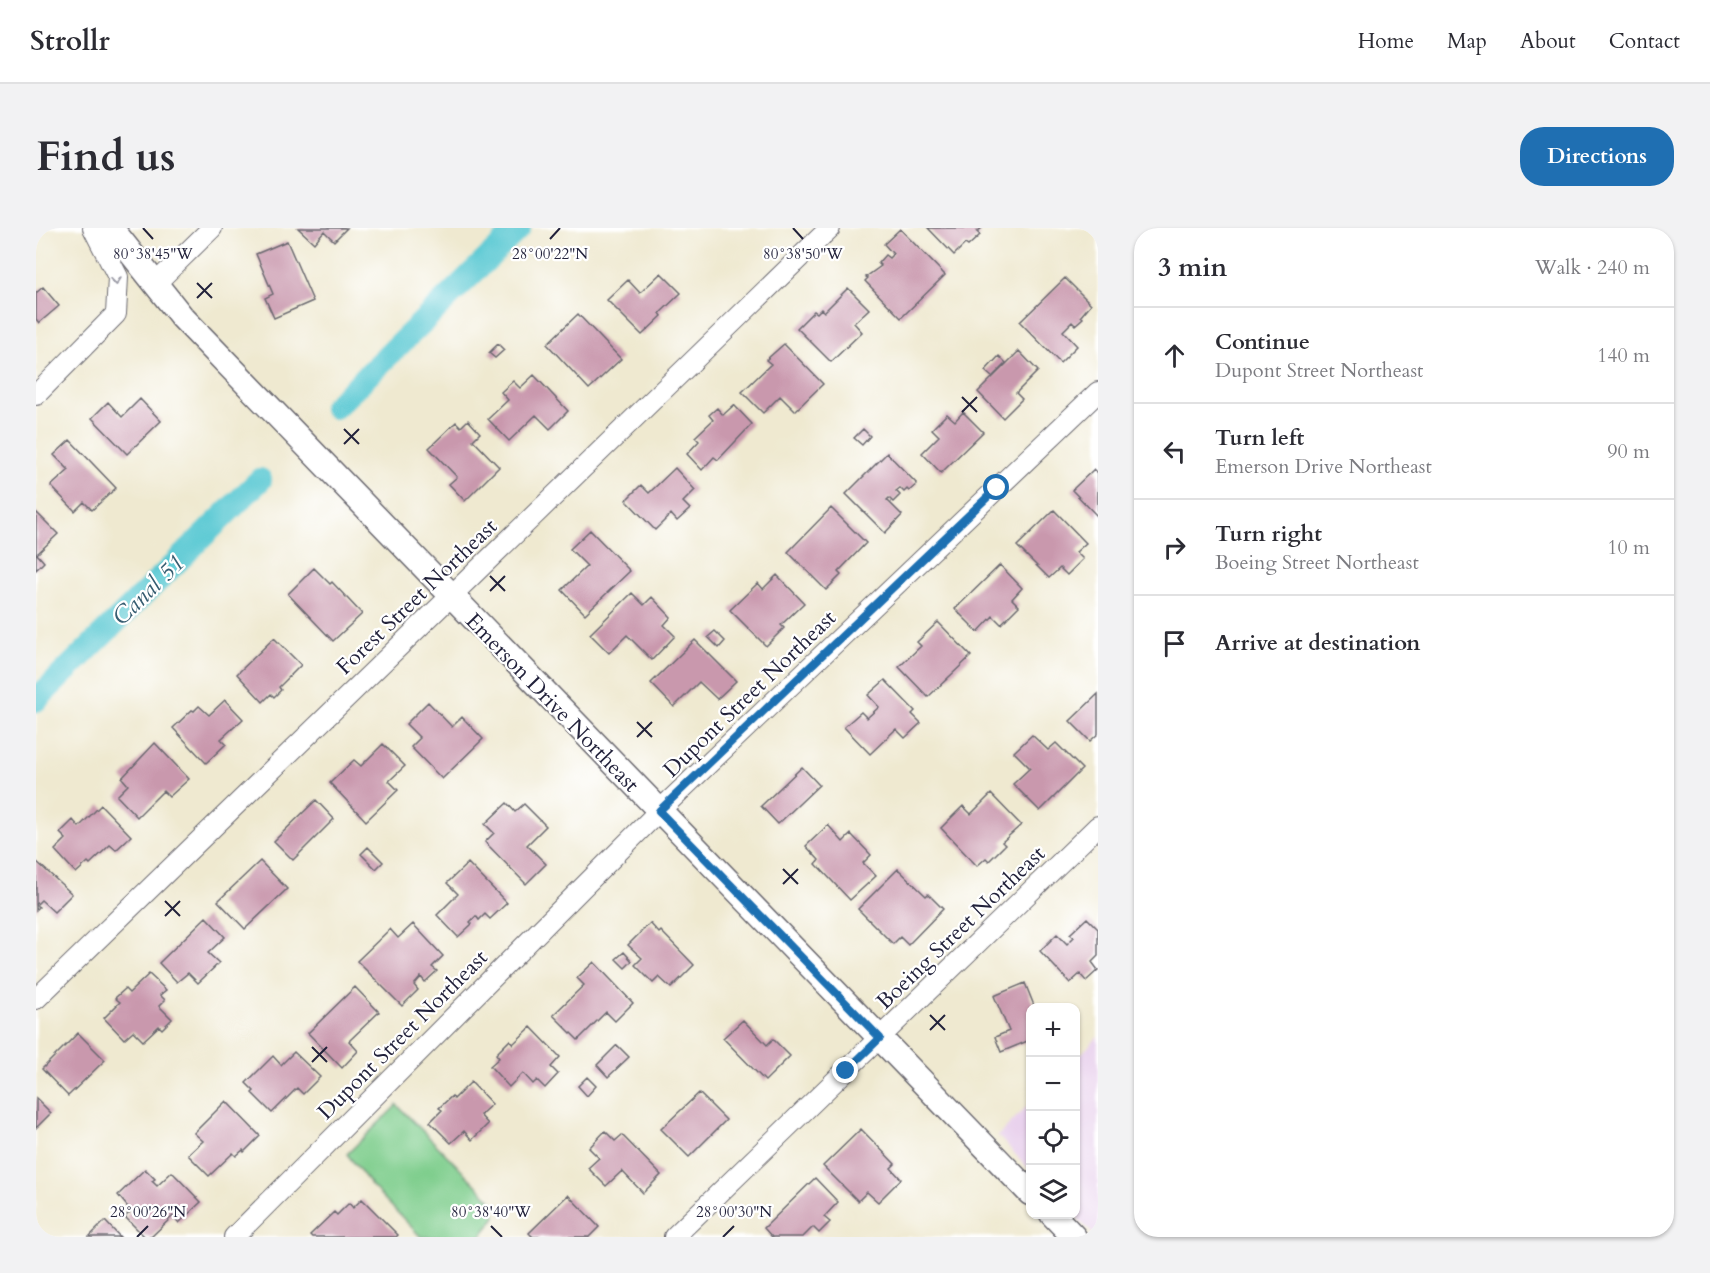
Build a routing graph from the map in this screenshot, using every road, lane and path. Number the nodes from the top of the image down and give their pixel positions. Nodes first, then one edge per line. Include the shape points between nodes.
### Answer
1 (93, 228) edge
2 (111, 228) edge
3 (212, 228) edge
4 (830, 228) edge
5 (156, 283) junction
6 (1098, 392) edge
7 (36, 395) edge
8 (451, 596) junction
9 (659, 811) junction
10 (1098, 826) edge
11 (36, 999) edge
12 (880, 1038) junction
13 (1026, 1189) edge
14 (1056, 1219) edge
15 (234, 1237) edge
16 (674, 1237) edge
17 (1074, 1237) edge

1 -> 7 street via 118,277 116,314
2 - 5 street, Emerson Drive Northeast
3 - 5 street
4 - 8 street, Forest Street Northeast
5 - 8 street, Emerson Drive Northeast via 182,317
6 - 9 street, Dupont Street Northeast
8 - 9 street, Emerson Drive Northeast
8 - 11 street, Forest Street Northeast
9 - 12 street, Emerson Drive Northeast
9 - 15 street, Dupont Street Northeast
10 - 12 street, Boeing Street Northeast
12 - 13 street, Emerson Drive Northeast
12 - 16 street, Boeing Street Northeast
14 - 17 street

